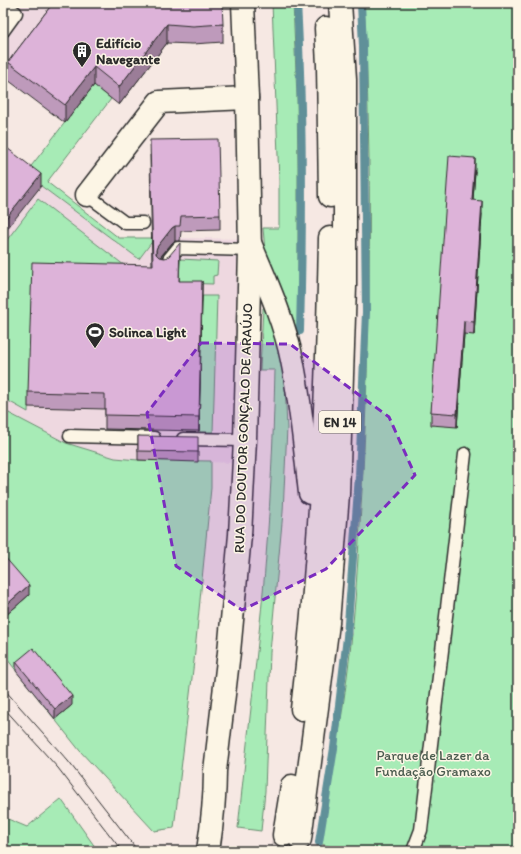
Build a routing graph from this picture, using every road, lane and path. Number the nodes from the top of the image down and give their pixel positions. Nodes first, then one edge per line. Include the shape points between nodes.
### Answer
1 (3, 3) edge
2 (243, 3) edge
3 (325, 3) edge
4 (340, 3) edge
5 (3, 31) edge
6 (247, 98) junction
7 (88, 195) joint
8 (143, 223) dead end
9 (250, 246) junction
10 (163, 266) edge
11 (70, 436) dead end
12 (245, 440) junction
13 (465, 454) dead end
14 (317, 549) junction
15 (208, 851) edge
16 (413, 851) edge

1 - 5 lane via 16,13
2 - 6 main road, RUA DO DOUTOR GONÇALO DE ARAÚJO
3 - 14 main road, EN 14 via 330,242 328,353
4 - 14 main road, EN 14 via 344,78 345,286 338,494 328,623 292,837 296,756
6 - 7 main road via 159,102
6 - 9 main road, RUA DO DOUTOR GONÇALO DE ARAÚJO
7 - 8 lane via 125,223
9 - 10 lane via 178,248
9 - 12 main road, RUA DO DOUTOR GONÇALO DE ARAÚJO
9 - 14 main road via 275,303 292,360
11 - 12 lane
12 - 15 main road, RUA DO DOUTOR GONÇALO DE ARAÚJO via 239,543
13 - 16 lane via 421,830

